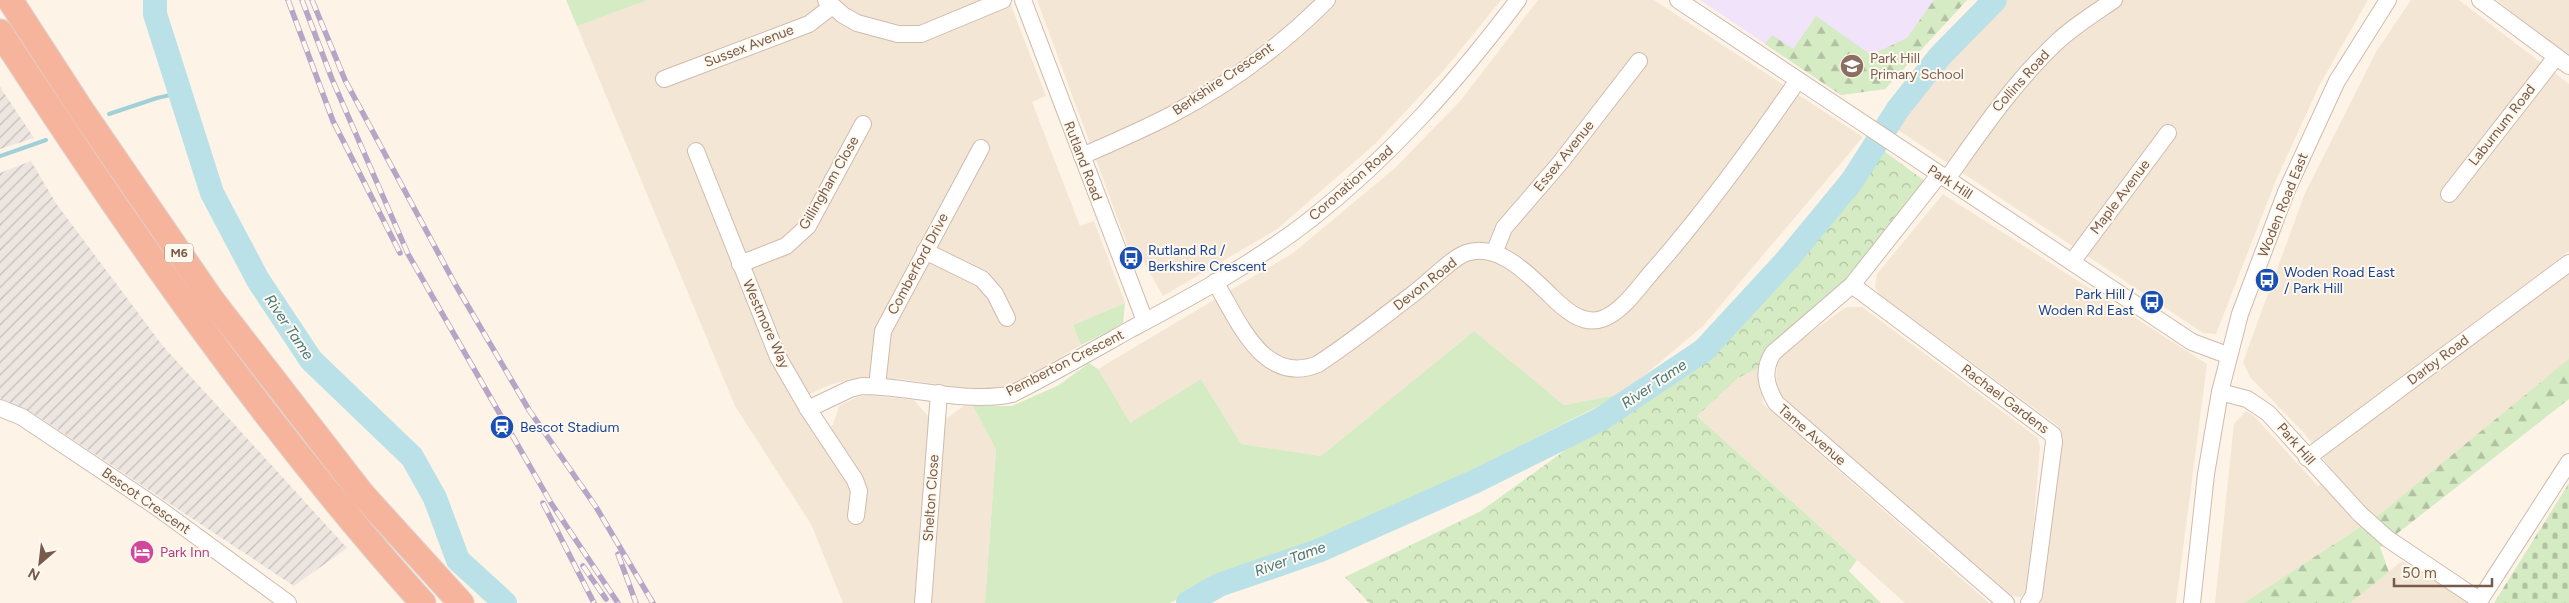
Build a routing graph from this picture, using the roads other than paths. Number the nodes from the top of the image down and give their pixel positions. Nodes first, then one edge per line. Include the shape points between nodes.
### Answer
1 (10, 0) edge
2 (1003, 0) edge
3 (1023, 0) edge
4 (1327, 0) edge
5 (1518, 0) edge
6 (1678, 0) edge
7 (2114, 0) edge
8 (2388, 0) edge
9 (2480, 0) edge
10 (828, 3) edge
11 (0, 32) edge
12 (1639, 61) dead end
13 (2562, 62) edge
14 (664, 79) dead end
15 (1798, 80) junction
16 (863, 124) dead end
17 (2168, 133) dead end
18 (981, 148) dead end
19 (696, 151) dead end
20 (1082, 156) junction
21 (1943, 177) junction
22 (2448, 194) dead end
23 (925, 251) junction
24 (1494, 253) junction
25 (2072, 262) junction
26 (2569, 263) edge
27 (740, 264) junction
28 (1215, 282) junction
29 (1852, 285) junction
30 (1007, 318) dead end
31 (1145, 321) junction
32 (2227, 356) junction
33 (877, 386) junction
34 (2220, 392) junction
35 (939, 393) junction
36 (0, 408) edge
37 (808, 409) junction
38 (2308, 458) junction
39 (2569, 462) edge
40 (856, 516) dead end
41 (2031, 599) edge
42 (2478, 601) edge
43 (288, 603) edge
44 (423, 603) edge
45 (461, 603) edge
46 (923, 603) edge
47 (2006, 603) edge
48 (2192, 603) edge

1 - 45 highway, M6 via 82,112 211,299 362,494
2 - 10 street via 921,34 898,34 857,23
3 - 20 street, Rutland Road
4 - 20 street, Berkshire Crescent via 1293,32 1198,100
5 - 28 street, Coronation Road via 1428,112 1385,154 1305,224
6 - 15 street, Park Hill
7 - 21 street, Collins Road via 2059,40 2032,67
8 - 32 street, Woden Road East via 2337,81 2286,192
9 - 13 street
10 - 14 street, Sussex Avenue via 809,24
11 - 44 highway, M6 via 130,228 209,339 343,510
12 - 24 street, Essex Avenue via 1560,163 1504,228
13 - 22 street, Laburnum Road
15 - 21 street, Park Hill
15 - 24 street, Devon Road via 1711,203 1628,299 1601,320 1578,317 1523,270
16 - 27 street, Gillingham Close via 808,226 795,240
17 - 25 street, Maple Avenue
18 - 23 street, Comberford Drive
19 - 27 street, Westmore Way
20 - 31 street, Rutland Road
21 - 25 street, Park Hill
21 - 29 street, Tame Avenue
23 - 30 street via 982,279 995,294
23 - 33 street, Comberford Drive via 883,331
24 - 28 street, Devon Road via 1466,253 1318,364 1300,369 1284,368 1262,355
25 - 32 street, Park Hill via 2192,342
26 - 38 street, Darby Road
27 - 37 street, Westmore Way via 778,357
28 - 31 street, Coronation Road
29 - 41 street, Rachael Gardens via 2053,435
29 - 47 street, Tame Avenue via 1772,353 1766,369 1769,392 1776,403
31 - 35 street, Pemberton Crescent via 1012,394 991,397
32 - 34 street, Woden Road East
33 - 35 street, Pemberton Crescent
33 - 37 street, Pemberton Crescent via 850,389
34 - 38 street, Park Hill via 2258,404
34 - 48 street, Woden Road East via 2206,474
35 - 46 street, Shelton Close
36 - 43 street, Bescot Crescent via 22,417 158,508
37 - 40 street, Westmore Way via 855,480 859,491
38 - 42 street, Park Hill via 2388,539
39 - 42 street

